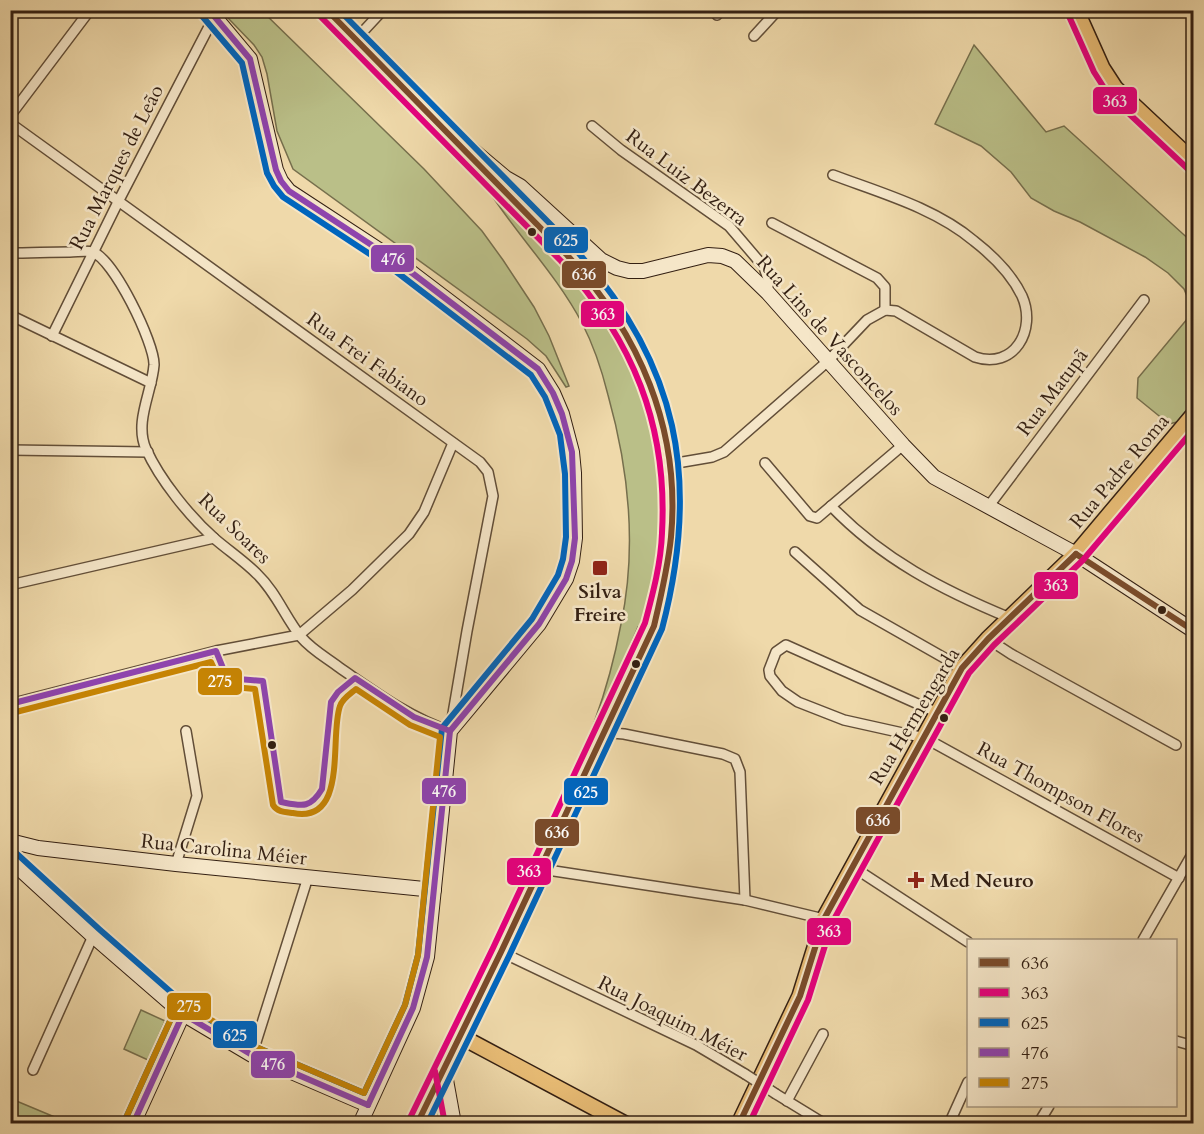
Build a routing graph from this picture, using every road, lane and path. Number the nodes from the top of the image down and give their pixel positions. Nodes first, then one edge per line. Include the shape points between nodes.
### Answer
1 (90, 10) edge
2 (326, 10) edge
3 (383, 10) edge
4 (778, 10) edge
5 (1076, 10) edge
6 (212, 13) edge
7 (754, 36) dead end
8 (356, 39) junction
9 (10, 116) edge
10 (434, 118) junction
11 (10, 123) edge
12 (592, 126) dead end
13 (1194, 162) edge
14 (834, 175) dead end
15 (119, 200) junction
16 (772, 224) dead end
17 (93, 252) junction
18 (10, 253) edge
19 (768, 293) junction
20 (1144, 300) dead end
21 (885, 310) junction
22 (10, 315) edge
23 (52, 336) junction
24 (828, 361) junction
25 (152, 383) junction
26 (1194, 414) edge
27 (453, 443) junction
28 (903, 445) junction
29 (10, 450) edge
30 (148, 452) junction
31 (676, 463) junction
32 (765, 463) dead end
33 (831, 506) junction
34 (988, 507) junction
35 (214, 538) junction
36 (795, 552) dead end
37 (1076, 554) junction
38 (10, 585) edge
39 (1010, 618) junction
40 (1194, 631) edge
41 (299, 635) junction
42 (988, 639) junction
43 (962, 668) junction
44 (10, 704) edge
45 (938, 713) junction
46 (450, 731) junction
47 (186, 732) dead end
48 (603, 738) junction
49 (925, 738) junction
50 (1176, 745) dead end
51 (10, 841) edge
52 (1194, 851) edge
53 (10, 860) edge
54 (176, 864) junction
55 (853, 867) junction
56 (541, 868) junction
57 (308, 877) junction
58 (1179, 878) junction
59 (434, 890) junction
60 (745, 900) junction
61 (824, 919) junction
62 (93, 936) junction
63 (1144, 939) edge
64 (967, 941) edge
65 (501, 952) junction
66 (183, 1014) junction
67 (823, 1034) dead end
68 (460, 1036) junction
69 (1177, 1041) edge
70 (1194, 1046) edge
71 (252, 1055) junction
72 (444, 1069) junction
73 (33, 1070) dead end
74 (967, 1086) edge
75 (787, 1101) junction
76 (368, 1105) junction
77 (1048, 1107) edge
78 (133, 1124) edge
79 (360, 1124) edge
80 (417, 1124) edge
81 (454, 1124) edge
82 (625, 1124) edge
83 (739, 1124) edge
84 (825, 1124) edge
85 (949, 1124) edge
86 (1038, 1124) edge

1 - 9 street
2 - 8 main road
3 - 8 street
4 - 7 street
5 - 13 main road via 1115,88
6 - 15 street, Rua Marques de Leão
6 - 46 street via 250,59 276,170 285,186 399,263 531,362 545,378 562,414 574,473 575,538 566,579 527,640
8 - 10 main road
10 - 19 street, Rua Lins de Vasconcelos via 520,186 594,254 617,268 643,271 708,255 722,256 735,261
10 - 31 main road via 566,251 610,305 650,380
11 - 15 street, Rua Frei Fabiano
12 - 19 street, Rua Luiz Bezerra via 729,226 764,267
14 - 21 street via 944,220 973,239 1008,274 1022,297 1025,333 1006,358 984,360 896,311
15 - 17 street, Rua Marques de Leão
15 - 27 street, Rua Frei Fabiano
16 - 21 street via 877,278 885,287
17 - 18 street
17 - 23 street, Rua Marques de Leão
17 - 25 street, Rua Soares via 115,274 144,327 154,353
19 - 24 street, Rua Lins de Vasconcelos
20 - 34 street, Rua Matupã
21 - 24 street via 867,320
22 - 23 street
23 - 25 street
24 - 28 street, Rua Lins de Vasconcelos
24 - 31 street via 724,452
25 - 30 street, Rua Soares via 142,424
26 - 37 main road, Rua Padre Roma
27 - 41 street via 424,512 409,534
27 - 46 street, Rua Frei Fabiano via 488,472 493,496
28 - 33 street
28 - 34 street, Rua Lins de Vasconcelos via 934,477
29 - 30 street
30 - 35 street, Rua Soares via 193,517
31 - 48 main road via 667,575 659,610
32 - 33 street via 810,516 817,518
33 - 39 street via 893,560
34 - 37 street, Rua Lins de Vasconcelos
35 - 38 street
35 - 41 street, Rua Soares via 258,574
36 - 43 street via 860,610
37 - 39 main road, Rua Hermengarda
37 - 40 street, Rua Lins de Vasconcelos
39 - 42 main road, Rua Hermengarda
41 - 44 street via 216,651
41 - 46 street, Rua Soares via 414,717
42 - 43 main road, Rua Hermengarda
42 - 50 street
43 - 45 main road, Rua Hermengarda
45 - 49 main road, Rua Hermengarda
45 - 49 street, Rua Thompson Flores via 794,647 786,645 776,652 770,676 798,702 844,720
46 - 59 street
47 - 54 street via 197,796
48 - 56 main road
48 - 60 street via 624,734 735,759 740,772
49 - 55 main road, Rua Hermengarda
49 - 58 street, Rua Thompson Flores
51 - 54 street, Rua Carolina Méier via 38,848
52 - 58 street
53 - 62 street
54 - 57 street, Rua Carolina Méier
55 - 61 main road, Rua Hermengarda
55 - 64 street
56 - 60 street
56 - 65 main road
57 - 59 street, Rua Carolina Méier
57 - 71 street
58 - 63 street
59 - 76 street via 420,986
60 - 61 street
61 - 83 main road, Rua Hermengarda via 800,996
62 - 66 street
62 - 73 street
65 - 68 main road
65 - 75 street, Rua Joaquim Méier, bridge via 696,1045
66 - 71 street
66 - 78 street
67 - 75 street
68 - 72 main road
68 - 82 main road
69 - 70 street
71 - 76 street
72 - 80 main road
72 - 81 street
74 - 85 street
75 - 84 street, Rua Joaquim Méier
76 - 79 street
77 - 86 street

